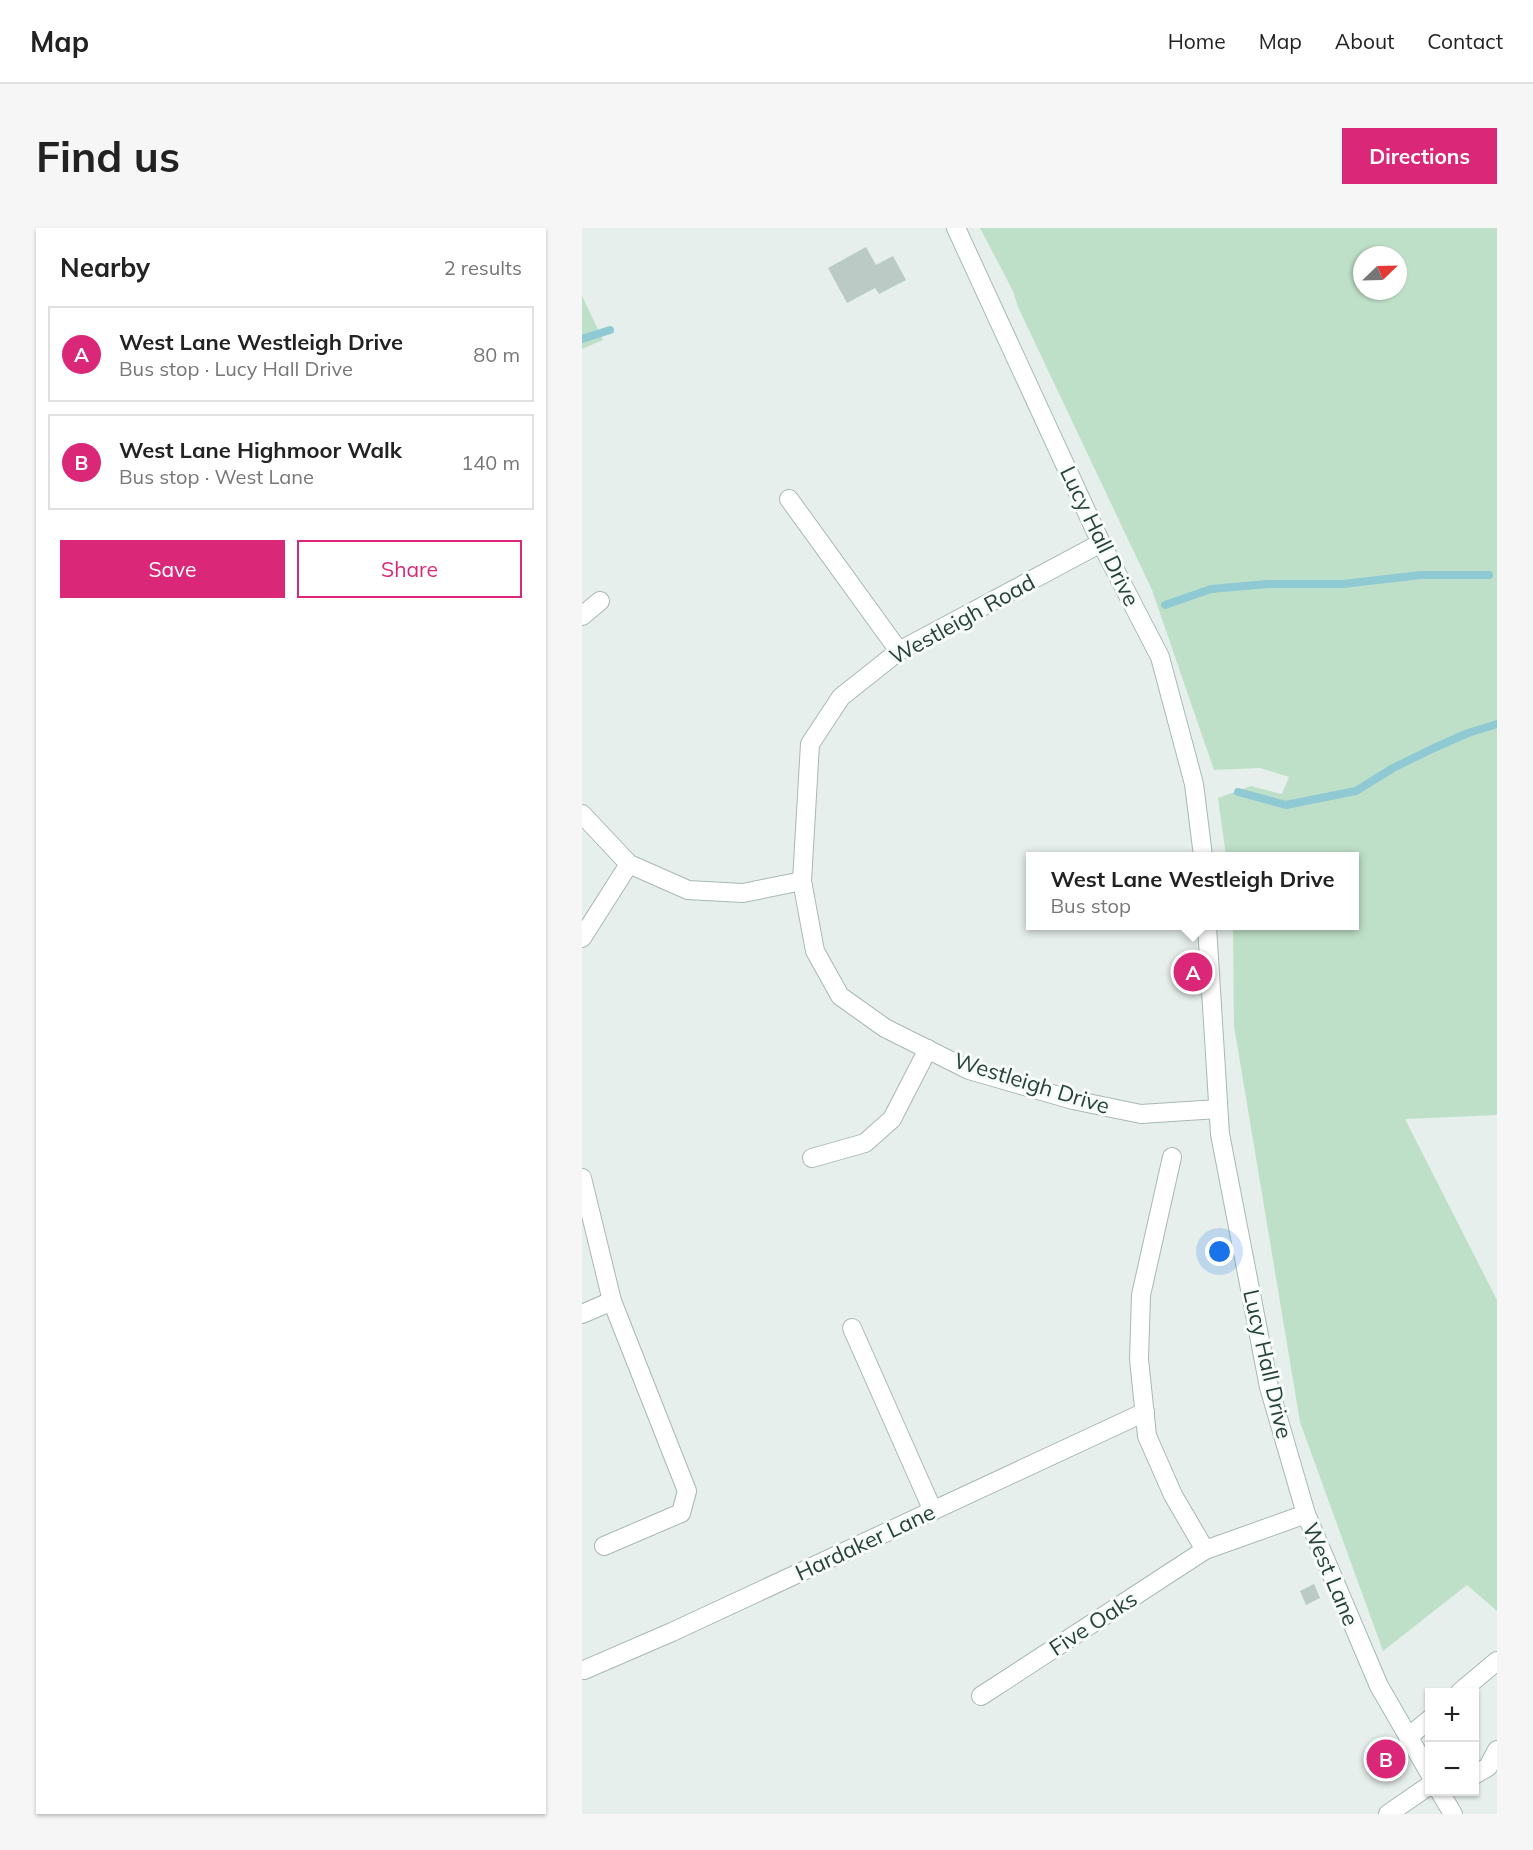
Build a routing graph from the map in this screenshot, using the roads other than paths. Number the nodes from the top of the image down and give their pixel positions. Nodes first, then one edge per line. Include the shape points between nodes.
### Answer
1 (956, 228) edge
2 (789, 499) dead end
3 (1101, 543) junction
4 (600, 601) dead end
5 (582, 616) edge
6 (899, 651) junction
7 (582, 814) edge
8 (1202, 852) edge
9 (629, 864) junction
10 (802, 881) junction
11 (1207, 930) edge
12 (582, 938) edge
13 (928, 1049) junction
14 (1218, 1109) junction
15 (1172, 1157) dead end
16 (812, 1158) dead end
17 (582, 1178) edge
18 (612, 1301) junction
19 (582, 1314) edge
20 (852, 1328) dead end
21 (1145, 1412) junction
22 (933, 1511) junction
23 (1306, 1514) junction
24 (604, 1545) dead end
25 (1205, 1550) junction
26 (1497, 1661) edge
27 (584, 1670) dead end
28 (1465, 1688) edge
29 (981, 1696) dead end
30 (1425, 1723) edge
31 (1408, 1737) junction
32 (1497, 1750) edge
33 (1425, 1766) edge
34 (1479, 1772) edge
35 (1429, 1796) edge
36 (1443, 1796) edge
37 (1388, 1814) edge
38 (1453, 1814) edge

1 - 3 street, Lucy Hall Drive
2 - 6 street
3 - 6 street, Westleigh Road
3 - 8 street, Lucy Hall Drive via 1160,657 1194,784
4 - 5 street
6 - 10 street, Westleigh Road via 840,697 810,744
7 - 9 street
9 - 10 street via 688,890 743,893
9 - 12 street
10 - 13 street, Westleigh Drive via 815,951 840,996 885,1028
11 - 14 street, Lucy Hall Drive
13 - 14 street, Westleigh Drive via 969,1070 1073,1100 1141,1114
13 - 16 street via 892,1119 865,1143
14 - 23 street, Lucy Hall Drive via 1269,1387
15 - 21 street via 1141,1295 1139,1359
17 - 18 street
18 - 19 street
18 - 24 street via 687,1491 681,1513
20 - 22 street
21 - 22 street, Hardaker Lane
21 - 25 street via 1148,1436 1173,1495
22 - 27 street, Hardaker Lane
23 - 25 street, West Lane
23 - 31 street, West Lane via 1379,1686
25 - 29 street, Five Oaks
26 - 28 street
30 - 31 street
31 - 33 street, West Lane
32 - 34 street via 1488,1767
35 - 37 street
36 - 38 street

